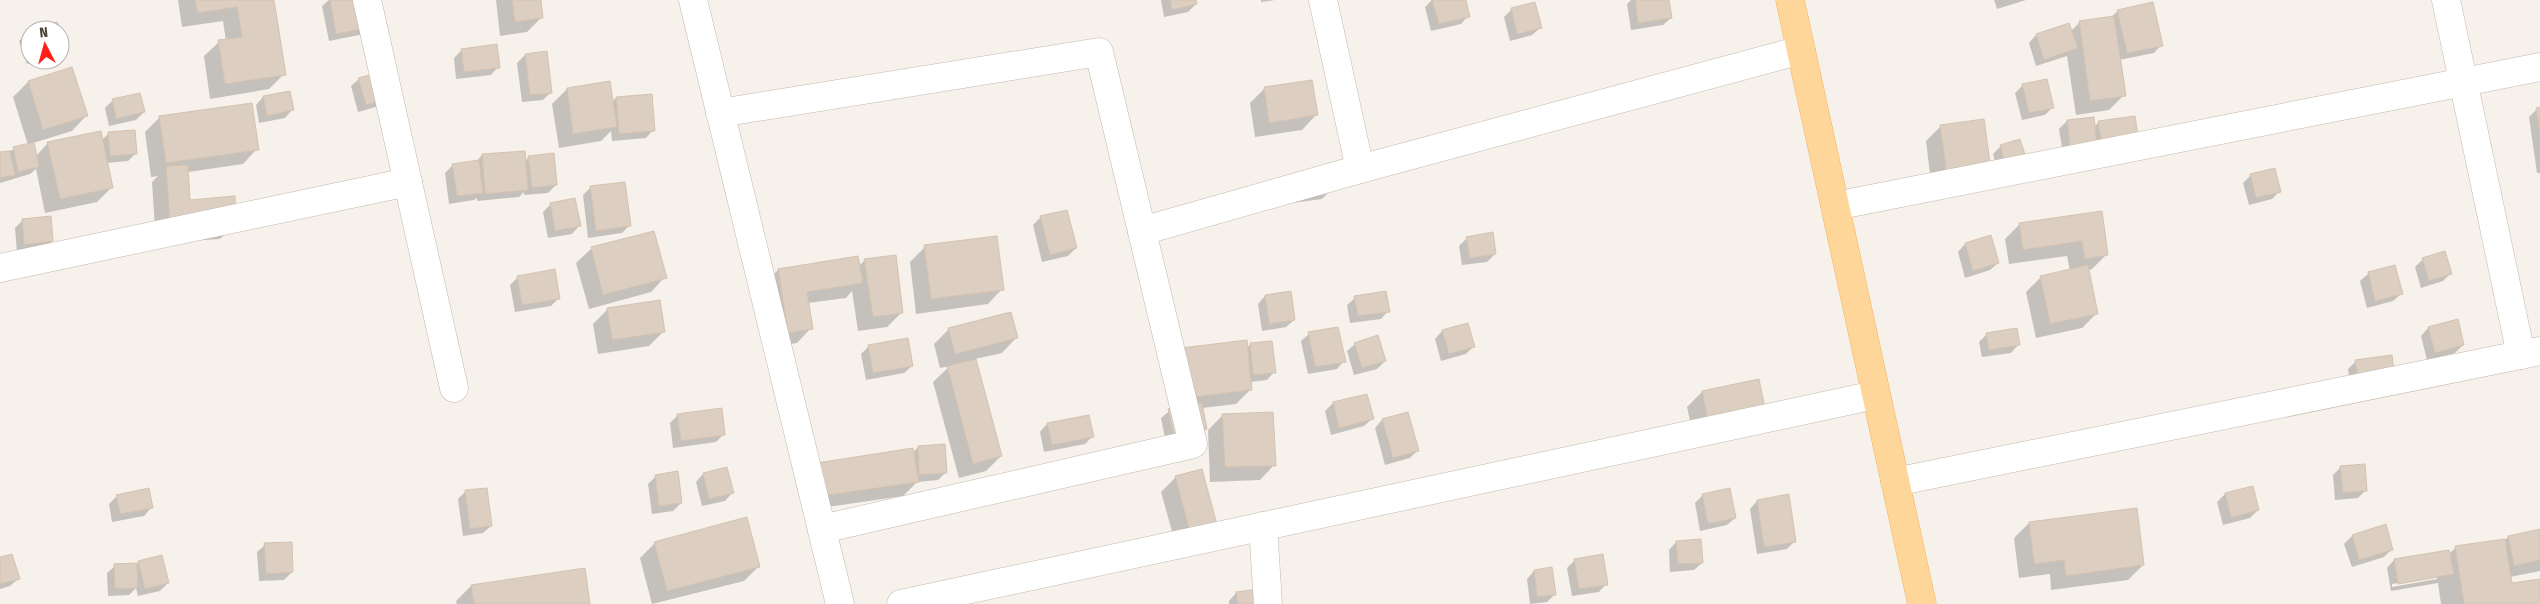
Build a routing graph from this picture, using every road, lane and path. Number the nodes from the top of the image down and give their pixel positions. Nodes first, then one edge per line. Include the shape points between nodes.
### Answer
1 (366, 0) edge
2 (693, 0) edge
3 (1323, 0) edge
4 (1790, 0) edge
5 (2446, 0) edge
6 (1801, 50) junction
7 (2540, 67) edge
8 (2464, 82) junction
9 (720, 113) junction
10 (1360, 169) junction
11 (408, 182) junction
12 (1835, 206) junction
13 (1142, 231) junction
14 (0, 268) edge
15 (2530, 353) edge
16 (454, 388) dead end
17 (1875, 395) junction
18 (1895, 482) junction
19 (1263, 526) junction
20 (822, 529) junction
21 (840, 604) edge
22 (901, 604) edge
23 (1268, 604) edge
24 (1922, 604) edge

1 - 11 street
2 - 9 street
3 - 10 street
4 - 6 main road
5 - 8 street
6 - 10 street
6 - 12 main road
7 - 8 street
8 - 12 street
8 - 15 street
9 - 13 street via 1099,52
9 - 20 street
10 - 13 street
11 - 14 street
11 - 16 street
12 - 17 main road
13 - 20 street via 1193,444
15 - 18 street
17 - 18 main road
17 - 19 street
18 - 24 main road
19 - 22 street
19 - 23 street
20 - 21 street

